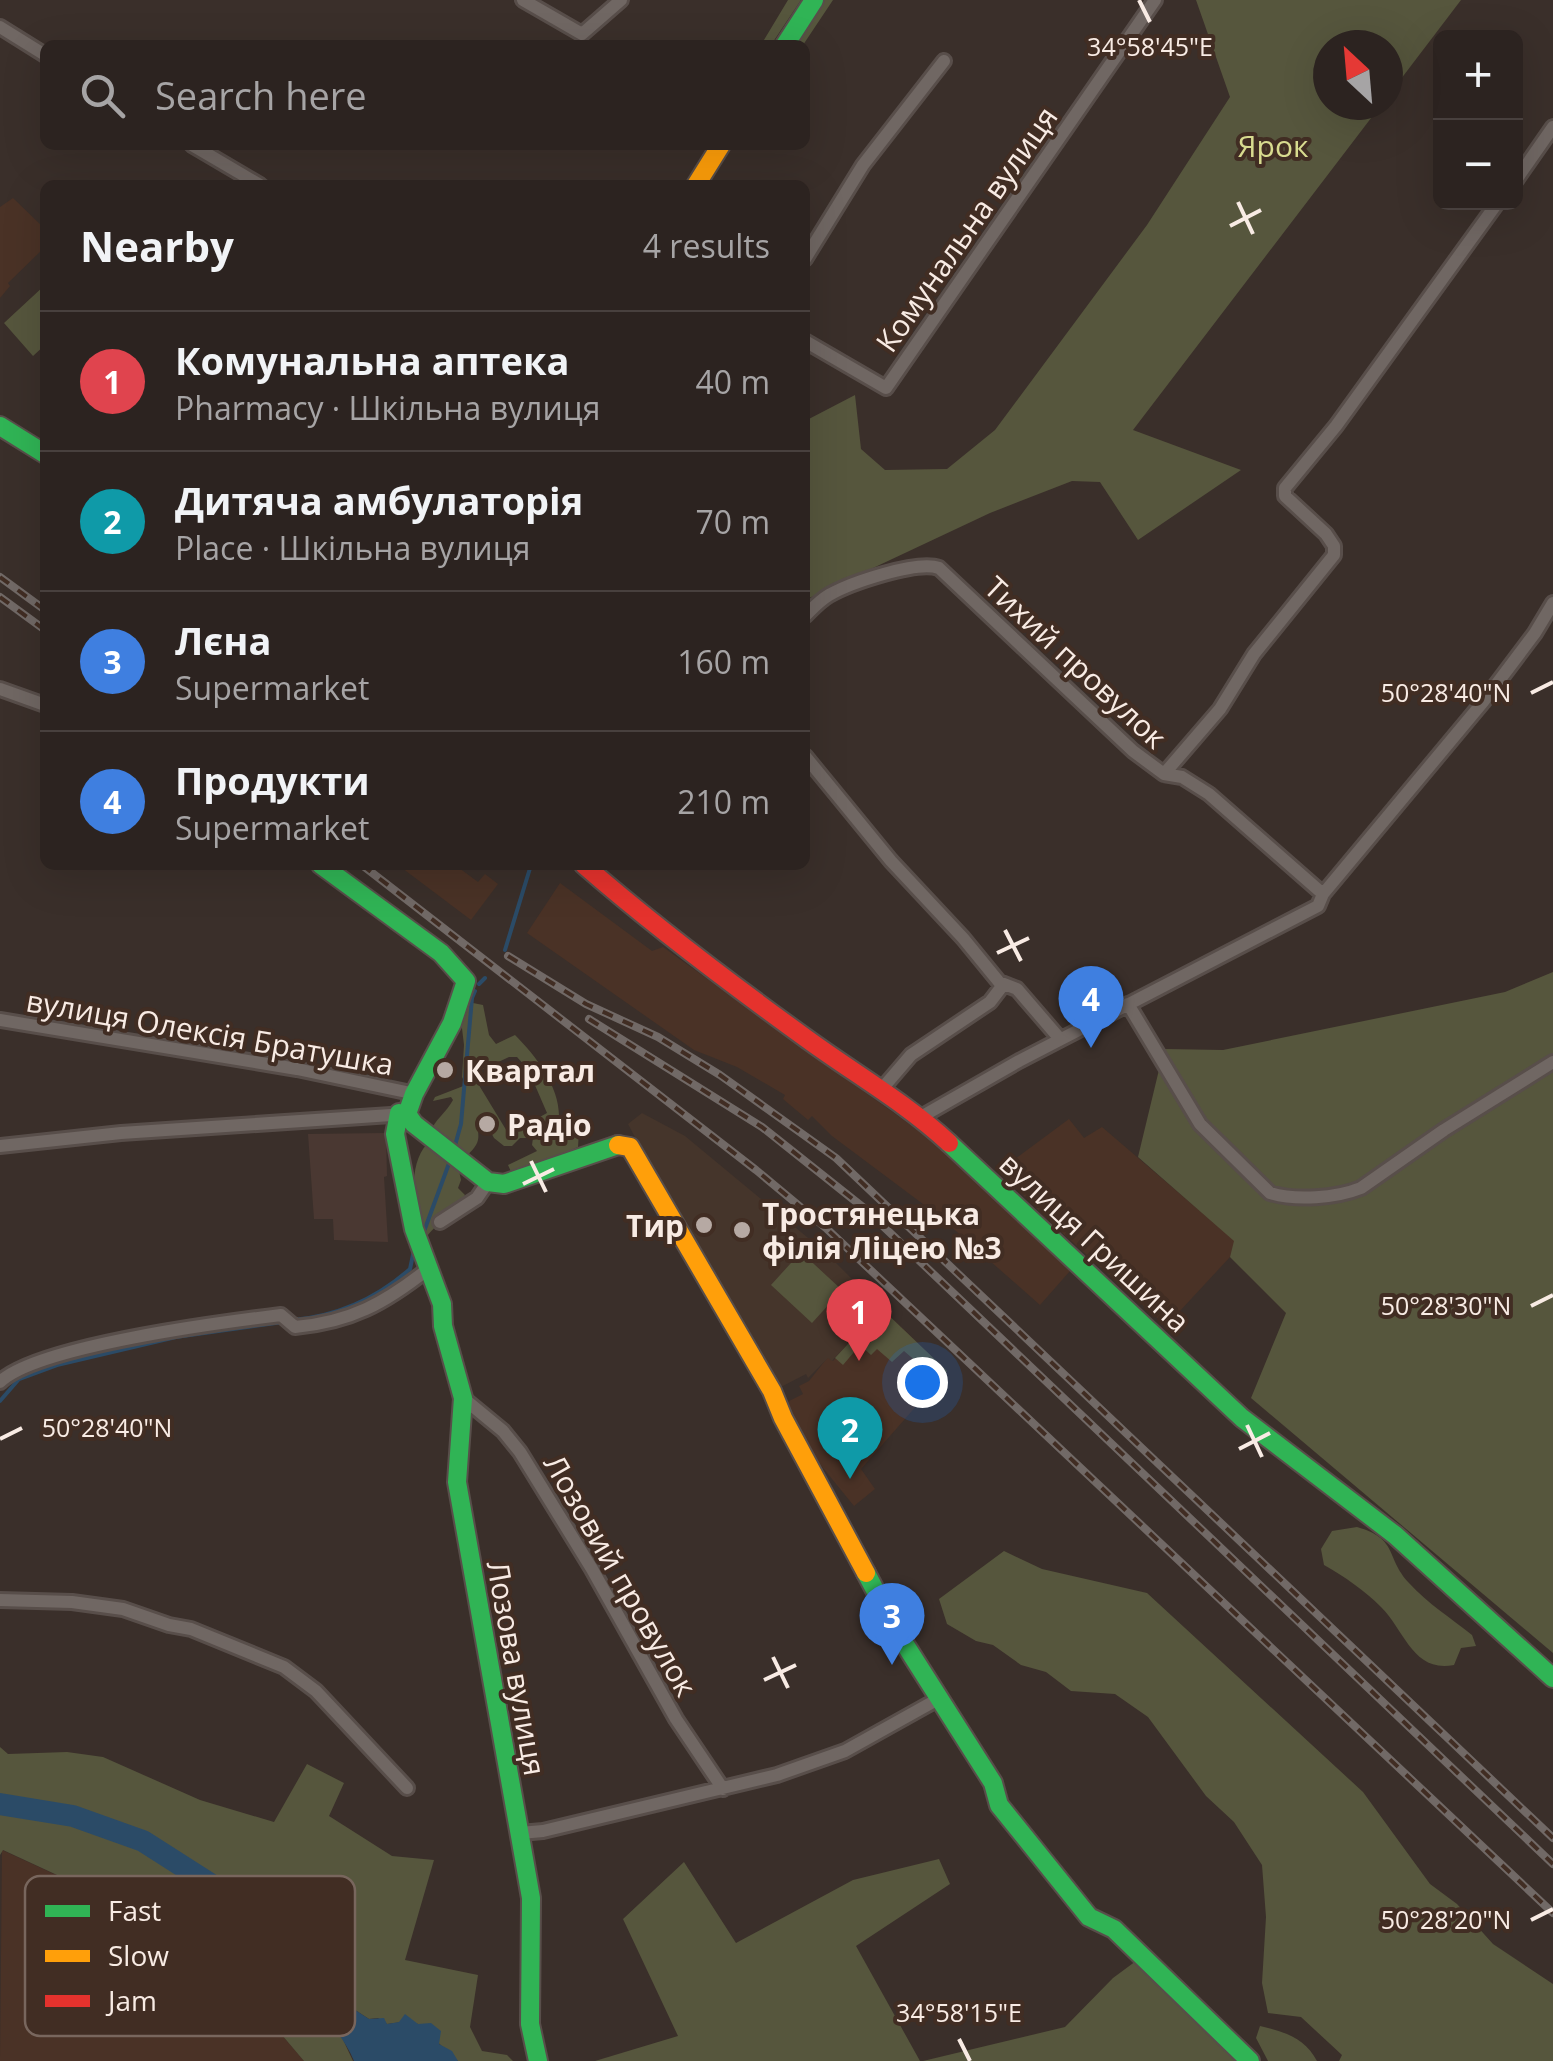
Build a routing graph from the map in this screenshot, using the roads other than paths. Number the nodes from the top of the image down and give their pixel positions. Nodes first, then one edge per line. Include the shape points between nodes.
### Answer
1 (523, 0) edge
2 (620, 0) edge
3 (814, 0) edge
4 (1155, 0) edge
5 (0, 27) edge
6 (787, 40) edge
7 (40, 53) edge
8 (944, 61) dead end
9 (1553, 127) edge
10 (200, 150) edge
11 (718, 150) edge
12 (1523, 170) edge
13 (252, 180) edge
14 (699, 180) edge
15 (1492, 210) edge
16 (810, 251) edge
17 (810, 344) edge
18 (0, 426) edge
19 (40, 451) edge
20 (1553, 602) edge
21 (810, 610) edge
22 (0, 688) edge
23 (40, 703) edge
24 (810, 762) edge
25 (1164, 774) junction
26 (329, 870) edge
27 (590, 870) edge
28 (1324, 894) junction
29 (1003, 985) junction
30 (1128, 1004) junction
31 (0, 1020) edge
32 (1060, 1039) junction
33 (1553, 1062) edge
34 (881, 1090) junction
35 (411, 1093) junction
36 (403, 1114) junction
37 (921, 1117) junction
38 (0, 1146) edge
39 (488, 1182) junction
40 (440, 1222) dead end
41 (428, 1269) junction
42 (0, 1382) edge
43 (463, 1398) junction
44 (0, 1600) edge
45 (1553, 1678) edge
46 (940, 1698) junction
47 (407, 1788) dead end
48 (723, 1789) junction
49 (520, 1833) junction
50 (538, 2061) edge
51 (1250, 2061) edge

1 - 2 street via 582,34
3 - 6 street
4 - 17 street, Комунальна вулиця via 886,388
5 - 7 street
8 - 16 street via 863,165
9 - 12 street
10 - 13 street
11 - 14 street
15 - 25 street via 1284,488 1331,540 1334,555
18 - 19 street
20 - 28 street via 1482,702
21 - 25 street, Тихий провулок via 843,588 913,567 939,568 1073,698
22 - 23 street
24 - 29 street
25 - 28 street, Тихий провулок via 1210,794
26 - 35 street via 441,953 466,981 443,1043
27 - 34 street, вулиця Гришина via 642,916
28 - 30 street via 1308,914
29 - 32 street via 1017,989
29 - 34 street via 990,1002 911,1055
30 - 32 street
30 - 33 street via 1200,1124 1282,1197 1361,1188
31 - 35 street, вулиця Олексія Братушка
32 - 37 street
34 - 37 street, вулиця Гришина
35 - 36 street, Лозова вулиця
36 - 38 street
36 - 39 street
36 - 41 street, Лозова вулиця via 395,1134 400,1166
37 - 45 street, вулиця Гришина via 1242,1418 1395,1535
39 - 40 street via 477,1198
39 - 46 street via 504,1184 603,1148 630,1147
41 - 42 street via 366,1312 323,1324 295,1326 281,1315 187,1328 54,1358
41 - 43 street, Лозова вулиця
43 - 48 street, Лозовий провулок via 520,1452
43 - 49 street, Лозова вулиця via 457,1482
44 - 47 street via 123,1609 284,1667 316,1691
46 - 48 street via 845,1750
46 - 51 street via 993,1783 999,1805 1089,1917 1114,1928
48 - 49 street
49 - 50 street, Лозова вулиця via 531,1898 530,2024

